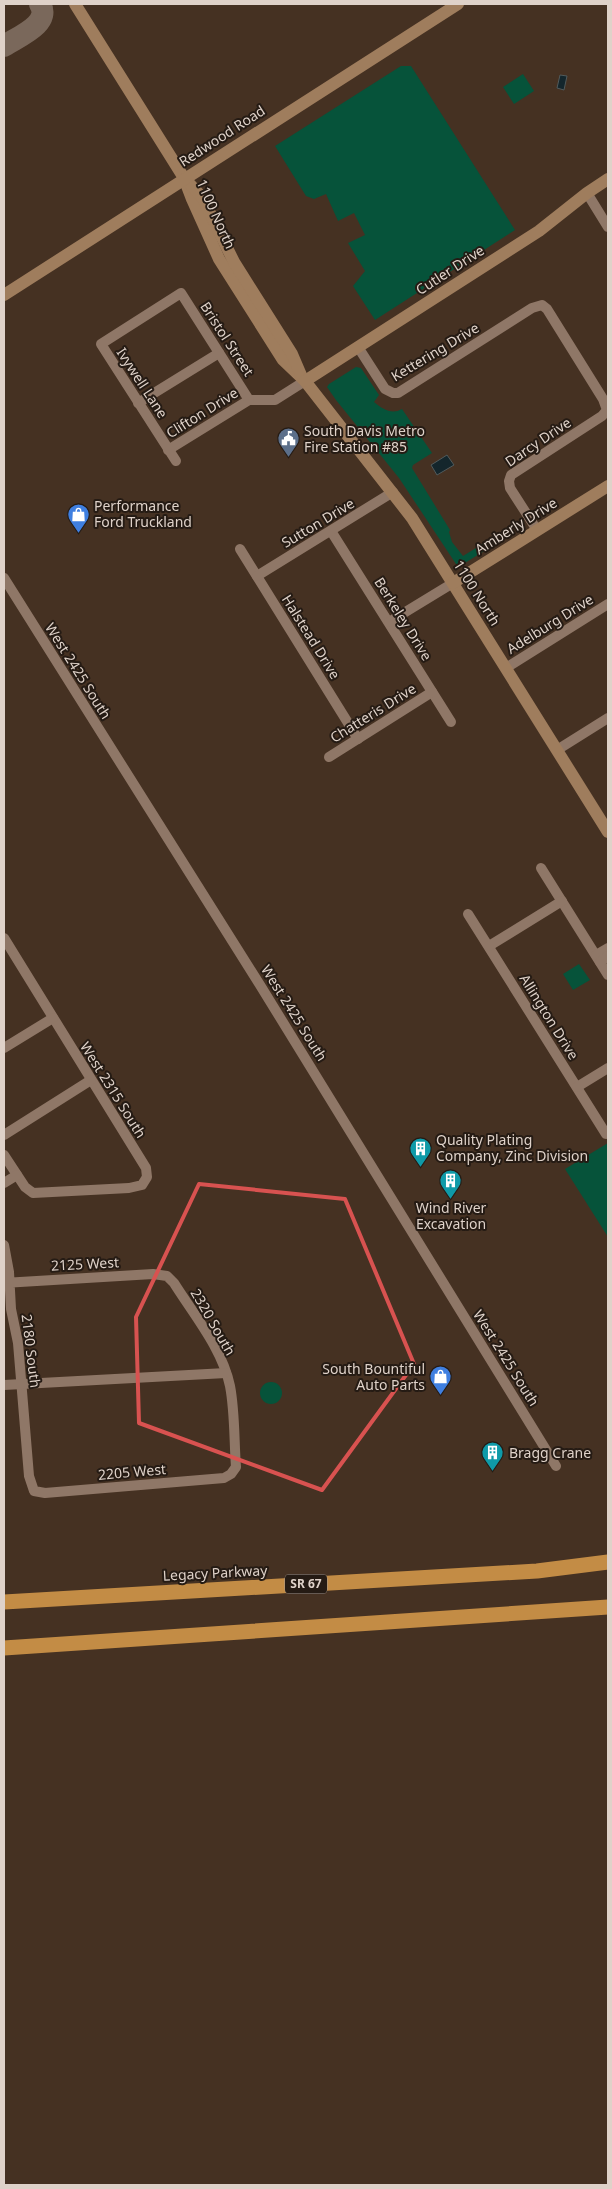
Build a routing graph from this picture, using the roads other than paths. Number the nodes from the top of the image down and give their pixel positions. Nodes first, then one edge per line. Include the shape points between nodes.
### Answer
1 (75, 4) edge
2 (458, 4) edge
3 (184, 178) junction
4 (608, 179) edge
5 (587, 193) junction
6 (608, 228) edge
7 (4, 296) edge
8 (101, 344) joint
9 (358, 347) junction
10 (219, 353) junction
11 (304, 382) junction
12 (249, 400) junction
13 (138, 403) junction
14 (607, 410) joint
15 (168, 450) junction
16 (176, 461) dead end
17 (608, 486) edge
18 (393, 492) junction
19 (331, 530) junction
20 (537, 530) junction
21 (240, 549) dead end
22 (257, 576) junction
23 (4, 578) edge
24 (453, 583) junction
25 (608, 604) edge
26 (389, 622) junction
27 (506, 668) junction
28 (432, 692) junction
29 (608, 718) edge
30 (451, 722) dead end
31 (358, 739) junction
32 (557, 750) junction
33 (329, 757) dead end
34 (608, 832) edge
35 (541, 868) dead end
36 (562, 901) junction
37 (468, 914) dead end
38 (4, 938) edge
39 (489, 946) junction
40 (608, 948) edge
41 (8, 955) edge
42 (601, 958) edge
43 (608, 975) edge
44 (52, 1018) junction
45 (4, 1048) edge
46 (608, 1068) edge
47 (91, 1080) junction
48 (577, 1087) junction
49 (606, 1134) dead end
50 (4, 1135) edge
51 (4, 1155) edge
52 (17, 1175) junction
53 (4, 1183) edge
54 (4, 1245) edge
55 (167, 1276) joint
56 (7, 1283) edge
57 (226, 1373) junction
58 (22, 1384) junction
59 (4, 1385) edge
60 (556, 1466) dead end
61 (231, 1474) joint
62 (34, 1491) joint
63 (608, 1562) edge
64 (4, 1602) edge
65 (608, 1607) edge
66 (4, 1648) edge

1 - 3 street, 1100 North
2 - 3 street, Redwood Road
3 - 7 street, Redwood Road
3 - 11 street, 1100 North via 225,269 283,360
4 - 5 street, Cutler Drive
5 - 6 street
5 - 9 street, Cutler Drive via 539,231
8 - 10 street, Bristol Street via 181,293
8 - 13 street, Ivywell Lane
9 - 11 street, Cutler Drive
9 - 14 street, Kettering Drive via 385,389 398,393 532,308 542,305 606,402
10 - 12 street, Bristol Street
10 - 13 street
11 - 12 street, Clifton Drive via 275,400
11 - 18 street, 1100 North
12 - 15 street, Clifton Drive
13 - 15 street, Ivywell Lane
14 - 20 street, Darcy Drive via 511,474 510,488
15 - 16 street, Ivywell Lane
17 - 20 street, Amberly Drive
18 - 19 street, Sutton Drive
18 - 24 street, 1100 North
19 - 22 street, Sutton Drive
19 - 26 street, Berkeley Drive
20 - 24 street, Amberly Drive
21 - 22 street, Halstead Drive
22 - 31 street, Halstead Drive
23 - 60 street, West 2425 South via 260,985
24 - 26 street, Amberly Drive
24 - 27 street, 1100 North
25 - 27 street, Adelburg Drive
26 - 28 street, Berkeley Drive
27 - 32 street, 1100 North
28 - 30 street, Berkeley Drive
28 - 31 street, Chatteris Drive
29 - 32 street
31 - 33 street, Chatteris Drive
32 - 34 street, 1100 North
35 - 36 street
36 - 39 street
36 - 42 street
37 - 39 street, Allington Drive
38 - 41 street, West 2315 South
39 - 48 street, Allington Drive
40 - 42 street
41 - 44 street, West 2315 South
42 - 43 street
44 - 45 street
44 - 47 street, West 2315 South
46 - 48 street
47 - 50 street
47 - 52 street, West 2315 South via 146,1168 147,1178 142,1185 33,1193
48 - 49 street, Allington Drive
51 - 52 street
52 - 53 street
54 - 56 street, 2180 South
55 - 56 street, 2125 West via 153,1274
55 - 57 street, 2320 South via 218,1353
56 - 58 street, 2180 South
57 - 58 street
57 - 61 street, 2320 South via 236,1467
58 - 59 street
58 - 62 street, 2180 South via 29,1476
61 - 62 street, 2205 West via 214,1479 45,1493
63 - 64 highway, Legacy Parkway / SR 67 via 537,1571
65 - 66 highway

